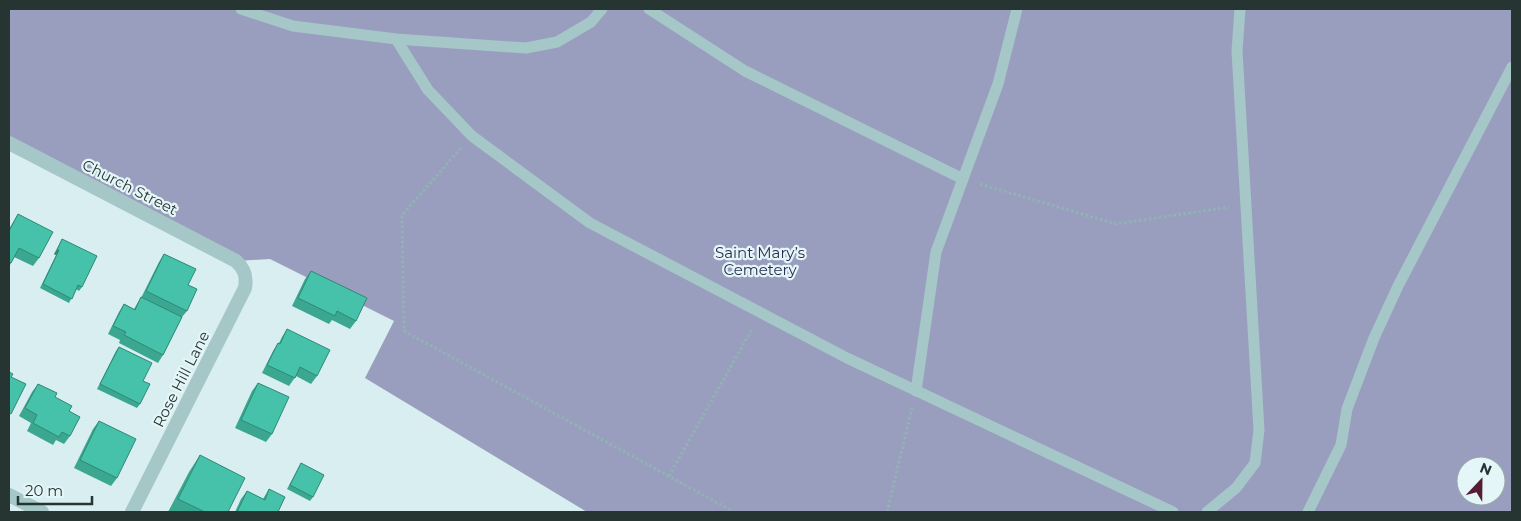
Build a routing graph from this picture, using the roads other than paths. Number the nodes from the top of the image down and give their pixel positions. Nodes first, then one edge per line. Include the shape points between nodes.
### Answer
1 (240, 9) edge
2 (602, 9) edge
3 (649, 9) edge
4 (1018, 9) edge
5 (1240, 9) edge
6 (396, 39) junction
7 (1512, 67) edge
8 (9, 143) edge
9 (963, 179) junction
10 (236, 261) joint
11 (916, 391) junction
12 (9, 495) edge
13 (42, 512) edge
14 (132, 512) edge
15 (1173, 512) edge
16 (1207, 512) edge
17 (1308, 512) edge

1 - 6 lane via 293,26
2 - 6 lane via 591,22 557,42 526,48
3 - 9 lane via 745,71
4 - 9 lane via 998,84
5 - 16 lane via 1237,51 1259,430 1255,463 1236,488
6 - 11 lane via 428,90 472,136 590,224
7 - 17 lane via 1374,338 1347,409 1341,445
8 - 10 street, Church Street
9 - 11 lane via 936,252
10 - 14 street, Rose Hill Lane via 245,273 244,288
11 - 15 lane
12 - 13 street

